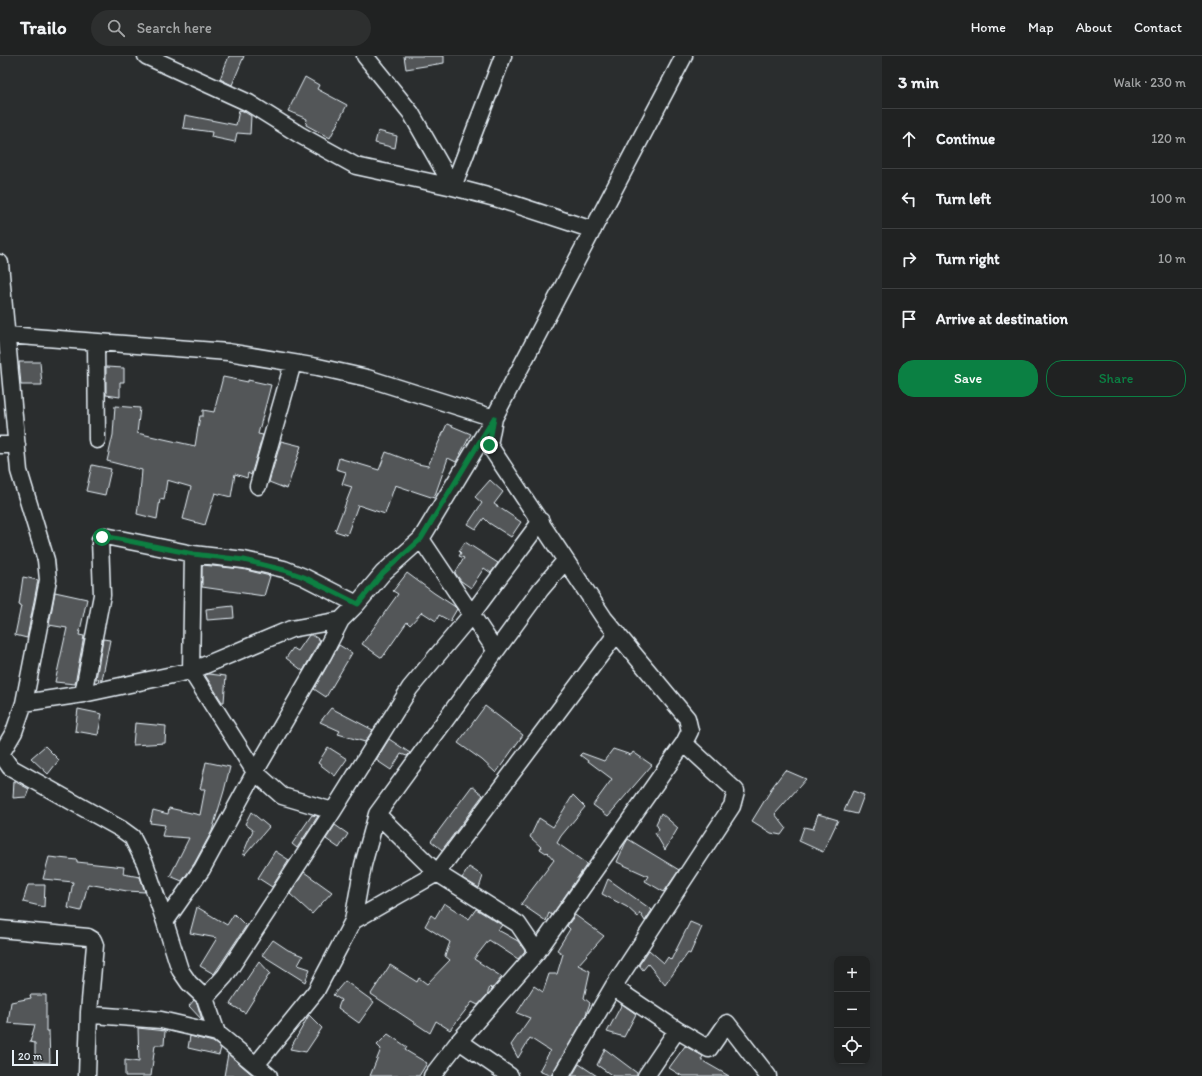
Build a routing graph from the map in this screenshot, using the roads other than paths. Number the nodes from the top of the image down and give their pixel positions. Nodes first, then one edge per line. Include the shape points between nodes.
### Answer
1 (146, 56) edge
2 (365, 56) edge
3 (503, 56) edge
4 (684, 56) edge
5 (453, 187) junction
6 (593, 230) junction
7 (0, 263) edge
8 (7, 335) junction
9 (96, 342) junction
10 (293, 363) junction
11 (494, 418) junction
12 (97, 440) dead end
13 (0, 444) edge
14 (17, 445) junction
15 (258, 486) dead end
16 (541, 521) junction
17 (421, 539) junction
18 (193, 554) junction
19 (565, 561) junction
20 (358, 604) junction
21 (472, 615) junction
22 (341, 620) junction
23 (617, 633) junction
24 (496, 651) junction
25 (191, 671) junction
26 (83, 694) junction
27 (24, 703) junction
28 (684, 743) junction
29 (0, 755) edge
30 (255, 772) junction
31 (333, 811) junction
32 (377, 814) junction
33 (437, 873) junction
34 (353, 921) junction
35 (166, 922) junction
36 (0, 929) edge
37 (537, 952) junction
38 (613, 987) junction
39 (206, 998) junction
40 (89, 1012) junction
41 (677, 1030) junction
42 (217, 1033) junction
43 (459, 1041) junction
44 (265, 1073) edge
45 (87, 1076) edge
46 (432, 1076) edge
47 (510, 1076) edge
48 (561, 1076) edge
49 (646, 1076) edge
50 (768, 1076) edge

1 - 5 street via 249,103 356,166
2 - 5 street via 411,113
3 - 5 street
4 - 6 street
5 - 6 street
6 - 11 street
7 - 8 street
8 - 9 street
8 - 14 street
9 - 10 street via 228,352
9 - 12 street
10 - 11 street via 367,378
10 - 15 street
11 - 16 street via 489,445
11 - 17 street
13 - 14 street
14 - 27 street via 19,471 46,560 48,580
16 - 19 street
16 - 21 street
17 - 20 street via 383,573
17 - 21 street
18 - 20 street via 244,560 284,570
18 - 25 street
18 - 26 street via 104,536 100,540 102,595
19 - 23 street
19 - 24 street
20 - 22 street
21 - 24 street
21 - 31 street via 410,688
22 - 25 street via 290,629
22 - 30 street
23 - 28 street via 686,718 690,731
23 - 33 street
24 - 32 street
25 - 26 street
25 - 30 street
26 - 27 street
27 - 29 street via 14,732
28 - 37 street
28 - 38 street via 736,791 732,806
29 - 35 street via 10,767 132,837 145,863
30 - 31 street via 282,796
30 - 35 street via 202,869
31 - 39 street via 225,976
32 - 33 street
32 - 34 street via 363,865
33 - 34 street
33 - 37 street via 518,924
34 - 44 street via 316,991
35 - 39 street via 180,970 189,983
36 - 40 street via 88,937 93,940 95,944
37 - 43 street
38 - 41 street
38 - 48 street
39 - 42 street
40 - 42 street via 93,1015 161,1020
40 - 45 street
41 - 49 street
41 - 50 street via 709,1049 726,1024
42 - 44 street
43 - 46 street
43 - 47 street

